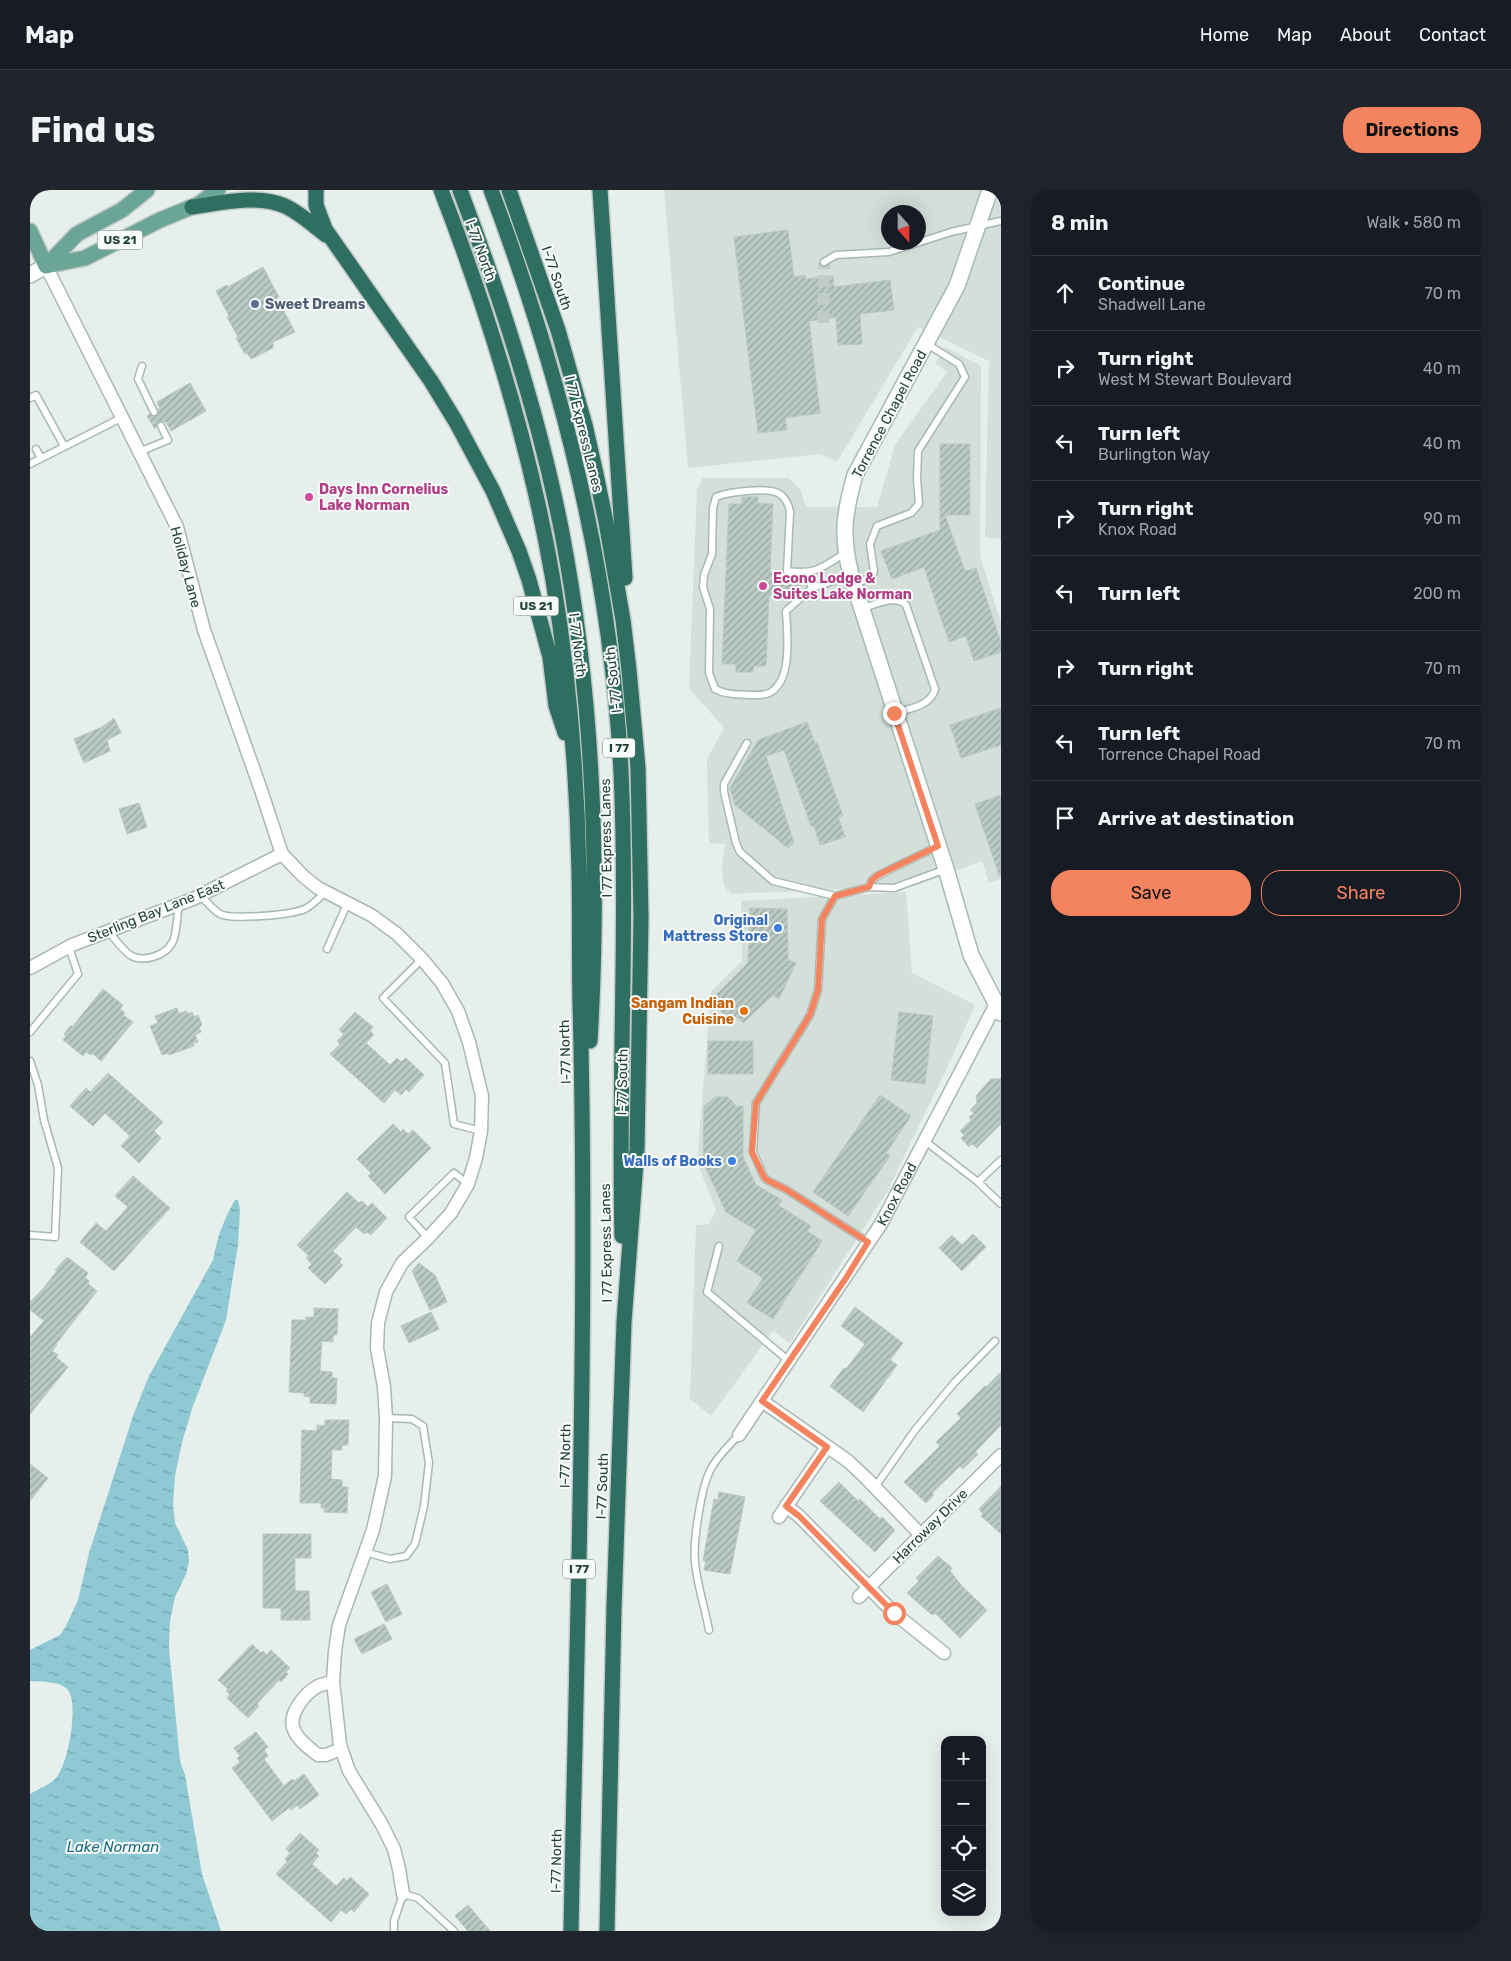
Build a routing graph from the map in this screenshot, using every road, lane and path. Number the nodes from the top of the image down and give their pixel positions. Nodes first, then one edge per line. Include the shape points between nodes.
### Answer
1 (147, 190) edge
2 (218, 190) edge
3 (316, 190) edge
4 (442, 190) edge
5 (460, 190) edge
6 (491, 190) edge
7 (509, 190) edge
8 (600, 190) edge
9 (990, 190) edge
10 (192, 207) junction
11 (1001, 221) edge
12 (979, 226) junction
13 (30, 231) edge
14 (333, 241) junction
15 (824, 262) dead end
16 (46, 266) junction
17 (30, 275) edge
18 (927, 344) junction
19 (142, 366) dead end
20 (30, 398) edge
21 (154, 412) dead end
22 (121, 418) junction
23 (161, 426) dead end
24 (64, 446) junction
25 (36, 448) dead end
26 (139, 452) junction
27 (41, 458) junction
28 (30, 464) edge
29 (845, 553) junction
30 (806, 573) junction
31 (852, 580) junction
32 (812, 588) junction
33 (861, 608) junction
34 (629, 670) junction
35 (894, 713) junction
36 (747, 743) dead end
37 (573, 761) junction
38 (938, 846) junction
39 (282, 854) junction
40 (946, 869) junction
41 (869, 887) junction
42 (326, 892) junction
43 (200, 895) junction
44 (835, 896) junction
45 (348, 902) junction
46 (179, 904) junction
47 (108, 931) junction
48 (69, 947) junction
49 (326, 949) dead end
50 (422, 959) junction
51 (30, 968) edge
52 (999, 1003) edge
53 (30, 1032) edge
54 (30, 1061) edge
55 (481, 1131) junction
56 (584, 1140) junction
57 (925, 1141) junction
58 (1001, 1160) edge
59 (978, 1182) junction
60 (468, 1184) junction
61 (1001, 1204) edge
62 (30, 1235) edge
63 (428, 1238) junction
64 (868, 1242) junction
65 (720, 1246) dead end
66 (624, 1322) junction
67 (995, 1341) dead end
68 (789, 1361) junction
69 (762, 1401) junction
70 (386, 1418) junction
71 (739, 1435) joint
72 (827, 1447) junction
73 (1001, 1455) edge
74 (875, 1487) junction
75 (921, 1535) junction
76 (365, 1552) junction
77 (868, 1588) junction
78 (859, 1597) dead end
79 (709, 1630) dead end
80 (944, 1653) dead end
81 (333, 1682) junction
82 (341, 1749) junction
83 (403, 1894) junction
84 (394, 1931) edge
85 (454, 1931) edge
86 (571, 1931) edge
87 (607, 1931) edge

1 - 16 main road, US 21 via 122,210 77,234
2 - 10 main road, US 21
3 - 14 highway via 316,205
4 - 37 highway, I-77 North / I 77 via 497,348 534,488 560,629
5 - 56 highway, I 77 Express Lanes / I 77 via 527,390 561,531 577,627 589,733 595,869 594,967
6 - 66 highway, I 77 Express Lanes / I 77 via 538,326 568,430 589,526 612,672 620,769 623,868 619,1148
7 - 34 highway, I-77 South / I 77 via 558,330 585,426 612,552
8 - 34 highway
9 - 12 street, Torrence Chapel Road
10 - 14 highway, US 21 via 247,201 272,202 294,211
10 - 16 main road, US 21 via 86,258
11 - 12 lane
12 - 15 lane via 889,252 836,255
12 - 18 street, Torrence Chapel Road via 957,286
13 - 16 main road
14 - 37 highway, US 21 via 431,381 493,491 529,580 550,657 556,706
16 - 17 street
16 - 22 street, Holiday Lane
18 - 29 street, Torrence Chapel Road via 855,475 846,507
18 - 31 lane via 960,364 965,377 918,451 919,504 911,513 877,526 870,544 872,578
19 - 21 lane via 138,379
20 - 24 lane via 36,395
22 - 24 lane
22 - 26 street, Holiday Lane
23 - 26 lane via 168,440
24 - 27 lane
25 - 27 lane
26 - 39 street, Holiday Lane via 177,527 204,630
27 - 28 lane
29 - 30 lane
29 - 31 street, Torrence Chapel Road
30 - 32 lane
30 - 32 lane via 787,571 790,512 788,503 780,494 771,490 716,497 712,554 703,587 710,609 709,673 715,689 724,694 762,695 778,685 787,651 786,611
31 - 32 lane
31 - 33 street, Torrence Chapel Road
33 - 35 street, Torrence Chapel Road
33 - 35 lane via 894,599 903,601 935,690 928,702
34 - 66 highway, I-77 South / I 77 via 639,810 640,958 637,1149
35 - 38 street, Torrence Chapel Road
36 - 44 lane via 724,784 740,852 773,882
37 - 56 highway, I-77 North / I 77 via 579,869
38 - 40 street, Torrence Chapel Road
38 - 41 lane via 878,875
39 - 42 street via 303,876
39 - 43 street, Sterling Bay Lane East
40 - 41 lane via 894,888
40 - 52 street, Torrence Chapel Road via 971,955
41 - 44 lane
42 - 43 lane via 303,910 243,917 222,915
42 - 45 street
43 - 46 street, Sterling Bay Lane East
44 - 64 lane via 822,919 815,1001 810,1015 756,1103 752,1152 767,1180
45 - 49 lane
45 - 50 street via 397,934
46 - 47 street, Sterling Bay Lane East
46 - 47 lane via 173,942 166,951 154,957 130,955
47 - 48 street, Sterling Bay Lane East
48 - 51 street, Sterling Bay Lane East
48 - 53 lane via 78,974
50 - 55 street via 442,983 458,1011 469,1042 482,1096
50 - 55 lane via 383,998 445,1063 454,1124
52 - 57 street, Knox Road
54 - 62 lane via 58,1168 55,1237
55 - 60 street
56 - 86 highway, I-77 North / I 77 via 582,1414
57 - 59 lane
57 - 64 street, Knox Road
58 - 59 lane
59 - 61 lane
60 - 63 street via 451,1213
60 - 63 lane via 454,1173 409,1217
63 - 70 street via 402,1263 386,1292 378,1322
64 - 68 street, Knox Road
65 - 68 lane via 707,1292
66 - 87 highway, I-77 South / I 77
67 - 74 lane via 915,1430
68 - 69 street, Knox Road
69 - 71 street, Knox Road
69 - 72 street
70 - 76 street via 384,1476
70 - 76 lane via 412,1419 423,1426 429,1463 424,1506 415,1544 406,1556 390,1559
71 - 79 lane via 710,1469 696,1534 695,1561
72 - 74 street
72 - 77 street via 782,1512 799,1516
73 - 75 street, Harroway Drive
74 - 75 street
75 - 77 street, Harroway Drive
76 - 81 street via 339,1625
77 - 78 street, Harroway Drive
77 - 80 street
81 - 82 street
81 - 82 street via 311,1691 294,1715 292,1724 295,1733 318,1755
82 - 83 street via 349,1771 394,1849
83 - 84 lane
83 - 85 lane via 418,1898

